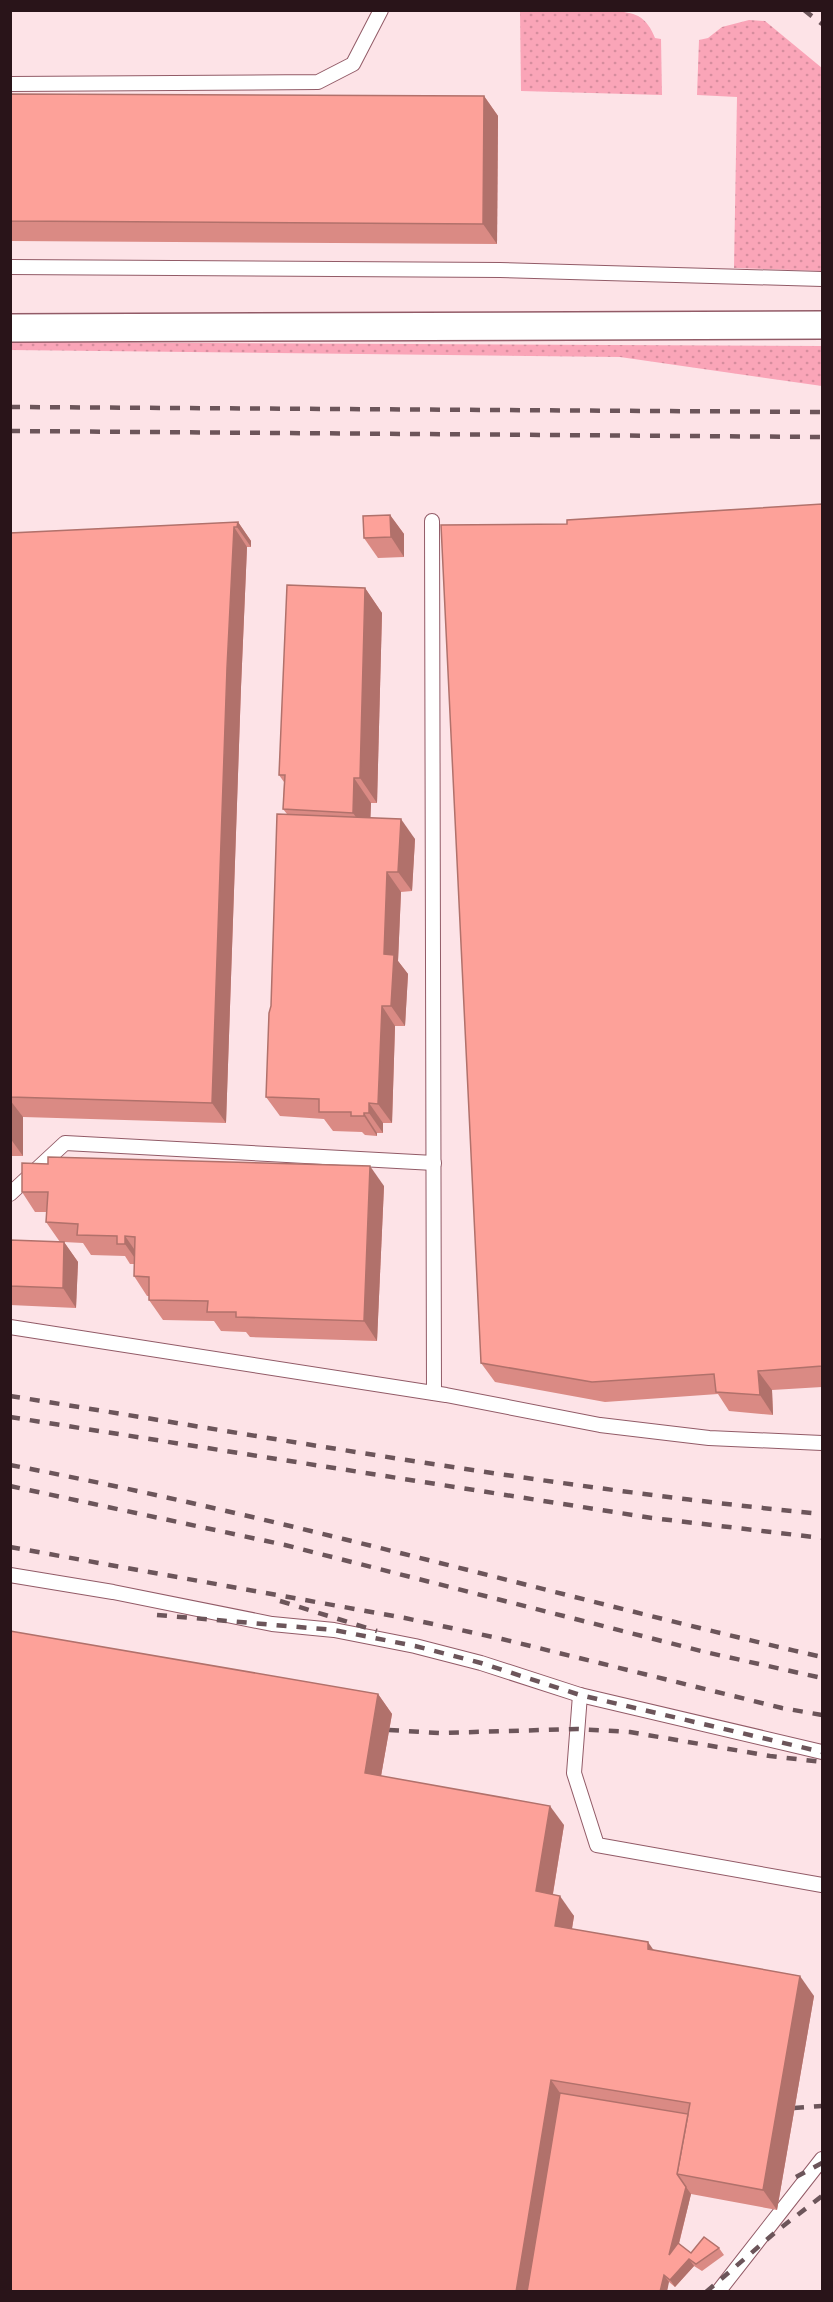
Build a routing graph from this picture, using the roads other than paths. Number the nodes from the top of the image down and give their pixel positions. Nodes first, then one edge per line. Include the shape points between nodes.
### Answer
1 (381, 10) edge
2 (10, 84) edge
3 (10, 267) edge
4 (822, 279) edge
5 (822, 325) edge
6 (10, 328) edge
7 (432, 521) dead end
8 (434, 1163) junction
9 (10, 1194) edge
10 (10, 1327) edge
11 (434, 1393) junction
12 (822, 1443) edge
13 (10, 1575) edge
14 (580, 1695) junction
15 (822, 1752) edge
16 (822, 1885) edge
17 (822, 2159) edge
18 (718, 2292) edge

1 - 2 lane via 353,64 318,82
3 - 4 lane via 500,270
5 - 6 street
7 - 8 lane
8 - 9 lane via 65,1143
8 - 11 lane
10 - 11 lane
11 - 12 lane via 600,1425 709,1438
13 - 14 lane via 272,1624 334,1630 415,1646
14 - 15 lane
14 - 16 lane via 574,1773 597,1845
17 - 18 lane

